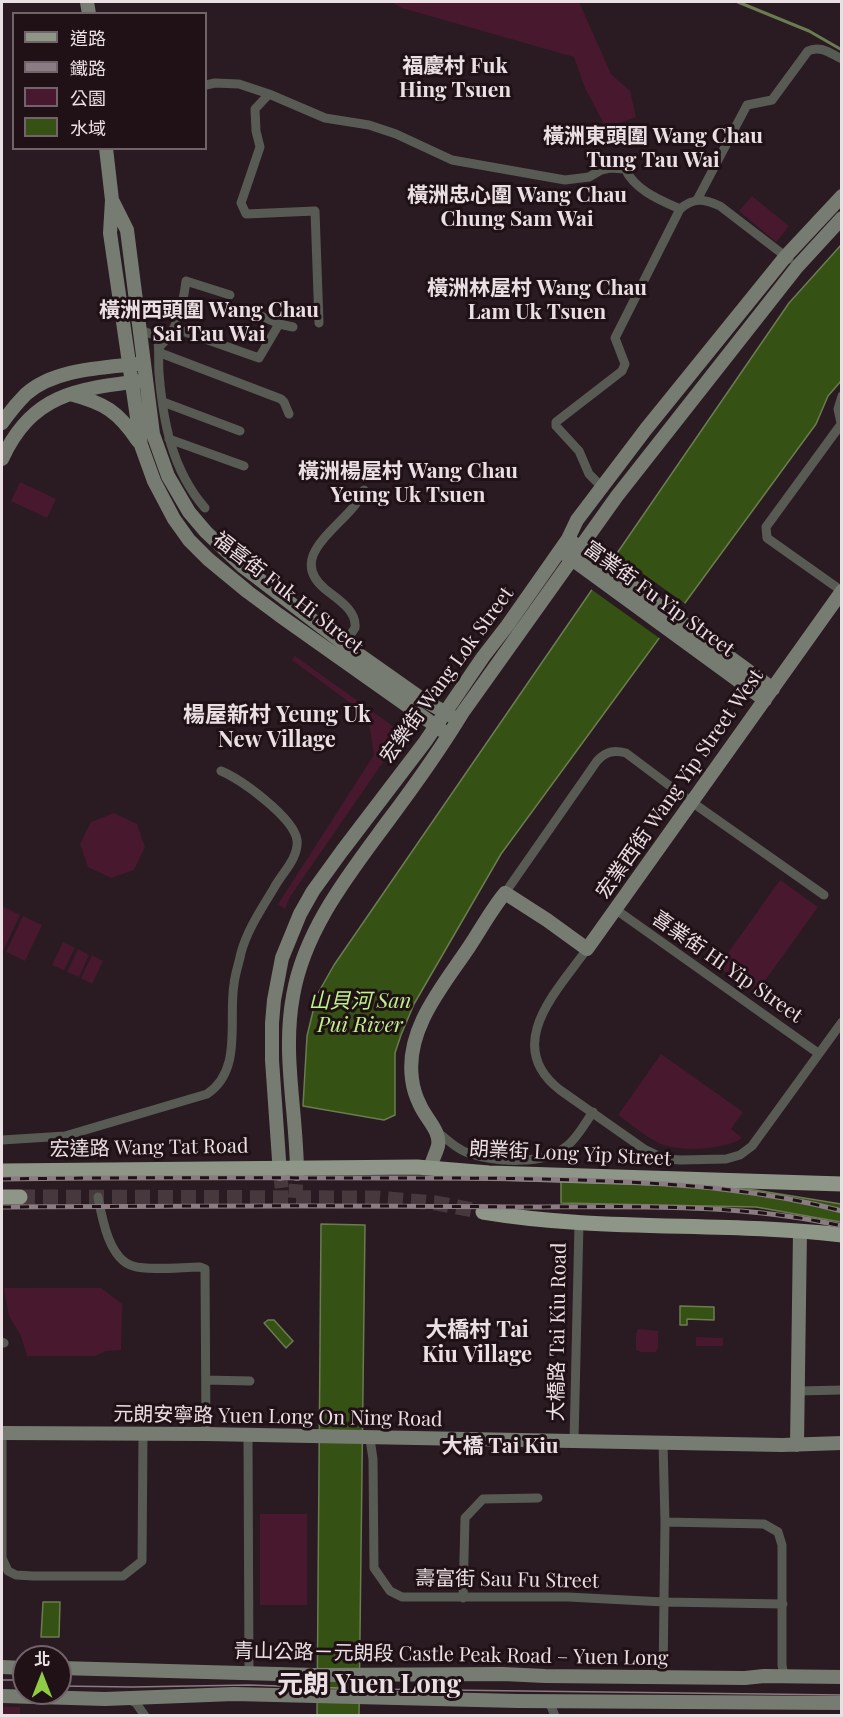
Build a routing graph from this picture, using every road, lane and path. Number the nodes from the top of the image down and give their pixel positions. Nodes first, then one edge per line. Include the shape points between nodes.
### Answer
1 (842, 59) edge
2 (207, 85) edge
3 (269, 94) junction
4 (106, 150) edge
5 (842, 196) edge
6 (112, 200) junction
7 (697, 200) junction
8 (681, 209) junction
9 (842, 218) edge
10 (786, 256) junction
11 (797, 267) junction
12 (230, 295) dead end
13 (261, 316) dead end
14 (319, 323) dead end
15 (279, 324) junction
16 (293, 327) dead end
17 (174, 328) junction
18 (140, 330) junction
19 (160, 349) junction
20 (136, 364) junction
21 (139, 381) junction
22 (68, 393) junction
23 (842, 396) edge
24 (163, 402) junction
25 (289, 414) dead end
26 (2, 423) edge
27 (841, 423) edge
28 (240, 430) dead end
29 (169, 439) junction
30 (141, 445) junction
31 (2, 459) edge
32 (244, 466) dead end
33 (602, 487) junction
34 (363, 490) dead end
35 (205, 508) dead end
36 (570, 548) junction
37 (842, 591) edge
38 (344, 644) junction
39 (769, 694) junction
40 (445, 713) junction
41 (458, 720) junction
42 (436, 726) junction
43 (449, 735) junction
44 (221, 771) dead end
45 (692, 802) junction
46 (505, 893) junction
47 (824, 896) dead end
48 (615, 909) junction
49 (587, 949) junction
50 (842, 1022) edge
51 (818, 1053) junction
52 (593, 1112) junction
53 (437, 1132) junction
54 (2, 1140) edge
55 (430, 1168) junction
56 (280, 1170) junction
57 (297, 1170) junction
58 (2, 1171) edge
59 (842, 1184) edge
60 (2, 1197) edge
61 (20, 1197) tunnel mouth
62 (98, 1197) dead end
63 (483, 1212) tunnel mouth
64 (579, 1223) junction
65 (800, 1231) junction
66 (842, 1235) edge
67 (206, 1380) junction
68 (250, 1380) dead end
69 (798, 1390) junction
70 (842, 1390) edge
71 (2, 1433) edge
72 (143, 1434) junction
73 (206, 1434) junction
74 (248, 1436) junction
75 (369, 1439) junction
76 (574, 1442) junction
77 (663, 1443) junction
78 (842, 1443) edge
79 (797, 1445) junction
80 (2, 1487) edge
81 (538, 1498) dead end
82 (665, 1522) junction
83 (463, 1598) junction
84 (664, 1602) junction
85 (783, 1604) junction
86 (72, 1669) edge
87 (249, 1672) junction
88 (784, 1676) junction
89 (663, 1677) junction
90 (842, 1677) edge
91 (2, 1696) edge
92 (155, 1697) junction
93 (128, 1698) junction
94 (545, 1701) junction
95 (842, 1704) edge
96 (146, 1716) edge
97 (555, 1716) edge

1 - 7 street via 825,50 812,49 772,100 747,105
2 - 3 street via 239,84
3 - 8 street via 325,118 396,134 452,160 565,180 589,177 610,168 625,169 629,178 650,195
3 - 14 street via 255,109 260,147 241,203 246,214 315,211
4 - 6 main road, 福喜街 Fuk Hi Street
5 - 10 main road, 宏樂街 Wang Lok Street
6 - 18 main road, 福喜街 Fuk Hi Street via 127,230
6 - 20 main road, 福喜街 Fuk Hi Street via 110,233
7 - 8 street
7 - 10 street via 720,206
8 - 33 street via 615,338 624,368 556,422 579,452 589,474
9 - 11 main road, 宏樂街 Wang Lok Street
10 - 11 street
10 - 33 main road, 宏樂街 Wang Lok Street
11 - 36 main road, 宏樂街 Wang Lok Street via 617,496
12 - 17 street via 186,281
13 - 15 street
15 - 16 street
15 - 17 street via 259,358
17 - 19 street
18 - 19 street via 156,335
18 - 20 main road, 福喜街 Fuk Hi Street
19 - 24 street
19 - 25 street via 163,354 281,399
20 - 21 main road, 福喜街 Fuk Hi Street
20 - 26 main road via 62,375 46,382 27,393
21 - 22 main road
21 - 30 main road, 福喜街 Fuk Hi Street
21 - 38 main road, 福喜街 Fuk Hi Street via 168,477 189,512 242,566
22 - 30 main road via 115,412
22 - 31 main road via 26,419
23 - 27 street via 837,410
24 - 28 street
24 - 29 street
27 - 37 street via 766,530 767,538
29 - 32 street
29 - 35 street via 181,472
30 - 42 main road, 福喜街 Fuk Hi Street via 174,519 208,559 279,615
33 - 36 main road, 宏樂街 Wang Lok Street via 577,520
34 - 38 street via 348,514 327,534 310,563 315,581 354,618 355,628
36 - 39 main road, 富業街 Fu Yip Street
36 - 40 main road, 宏樂街 Wang Lok Street
36 - 41 main road, 宏樂街 Wang Lok Street
37 - 39 main road, 宏業西街 Wang Yip Street West
38 - 40 main road, 福喜街 Fuk Hi Street
39 - 45 main road, 宏業西街 Wang Yip Street West
40 - 41 main road, 福喜街 Fuk Hi Street
40 - 42 main road, 宏樂街 Wang Lok Street
41 - 43 main road, 宏樂街 Wang Lok Street
42 - 43 main road, 福喜街 Fuk Hi Street
42 - 56 main road, 宏樂街 Wang Lok Street via 319,883 289,937 272,1023
43 - 57 main road, 宏樂街 Wang Lok Street via 358,861 329,905 304,955 292,998 288,1038
44 - 54 street via 248,785 290,824 297,846 244,945 234,983 231,1060 223,1080 207,1094 75,1134
45 - 46 street via 626,753 603,755
45 - 47 street
45 - 48 main road, 宏業西街 Wang Yip Street West
46 - 49 main road
46 - 53 main road via 441,987 414,1045 414,1087 419,1104
48 - 49 main road, 宏業西街 Wang Yip Street West
48 - 51 street, 喜業街 Hi Yip Street
49 - 52 street, 宏業西街 Wang Yip Street West via 543,1010 534,1040 537,1061 553,1085
50 - 51 street
51 - 52 street, 宏業西街 Wang Yip Street West via 752,1146 726,1159 665,1159
52 - 53 street via 567,1146 531,1160 467,1152
53 - 55 main road via 438,1145
55 - 57 main road, 朗業街 Long Yip Street
55 - 59 main road, 朗業街 Long Yip Street
56 - 57 main road, 宏達路 Wang Tat Road
56 - 58 main road, 宏達路 Wang Tat Road
60 - 61 main road
62 - 67 street via 110,1241 131,1266 200,1267 206,1272
63 - 64 main road
64 - 65 main road
64 - 76 street, 大橋路 Tai Kiu Road
65 - 66 main road
65 - 69 main road
67 - 68 street
67 - 73 street
69 - 70 street
69 - 79 main road
71 - 72 main road, 元朗安寧路 Yuen Long On Ning Road
71 - 80 street
72 - 73 main road, 元朗安寧路 Yuen Long On Ning Road
72 - 80 street via 142,1561 123,1576 33,1576 8,1571 2,1558
73 - 74 main road, 元朗安寧路 Yuen Long On Ning Road
74 - 75 main road, 元朗安寧路 Yuen Long On Ning Road
74 - 87 street
75 - 76 main road, 元朗安寧路 Yuen Long On Ning Road
75 - 83 street, 壽富街 Sau Fu Street via 373,1460 374,1568 390,1591 402,1597
76 - 77 main road, 元朗安寧路 Yuen Long On Ning Road
77 - 79 main road, 元朗安寧路 Yuen Long On Ning Road
77 - 82 street
78 - 79 main road, 元朗安寧路 Yuen Long On Ning Road
81 - 83 street via 483,1499 465,1518
82 - 84 street
82 - 85 street via 756,1524 778,1532 782,1545
83 - 84 street, 壽富街 Sau Fu Street via 568,1597
84 - 85 street, 壽富街 Sau Fu Street
84 - 89 street
85 - 88 street
86 - 87 main road, 青山公路－元朗段 Castle Peak Road – Yuen Long
87 - 89 main road, 青山公路－元朗段 Castle Peak Road – Yuen Long
88 - 89 main road, 青山公路－元朗段 Castle Peak Road – Yuen Long
88 - 90 main road, 青山公路－元朗段 Castle Peak Road – Yuen Long
91 - 93 main road
92 - 93 main road
92 - 94 main road via 234,1694
92 - 96 street
93 - 96 street
94 - 95 main road
94 - 97 street via 552,1706

